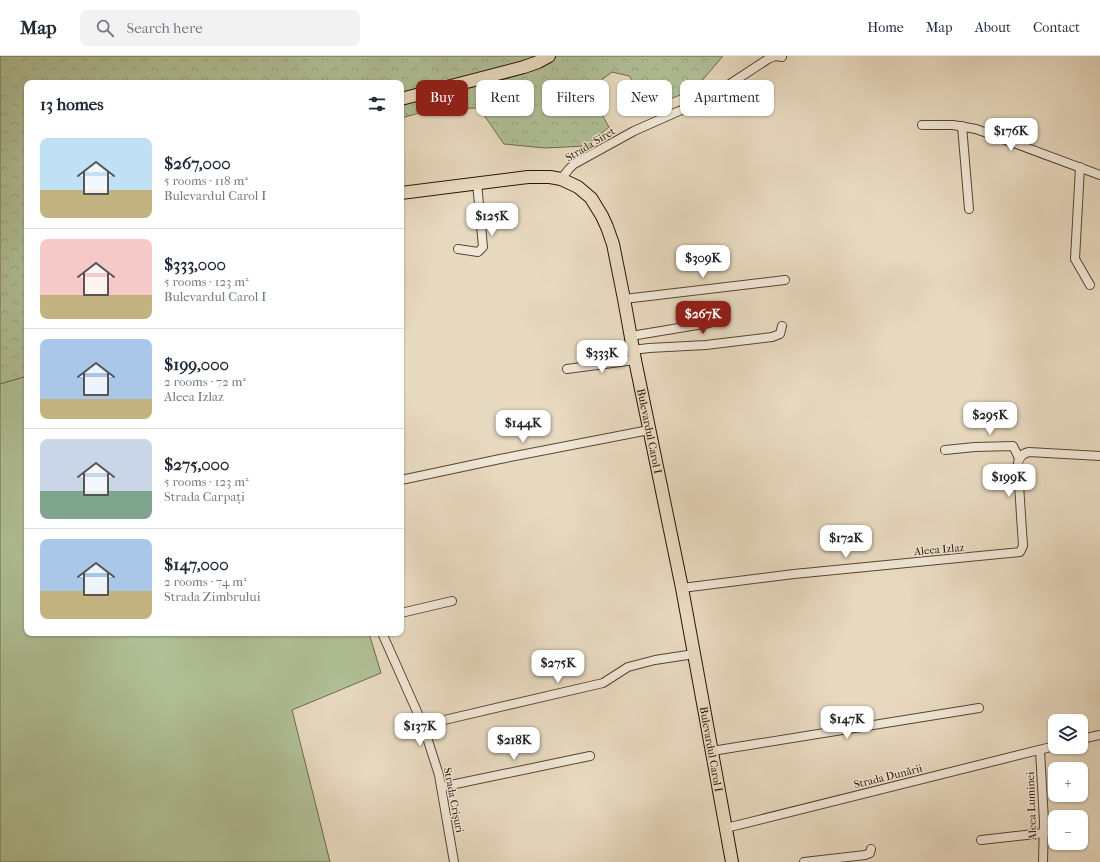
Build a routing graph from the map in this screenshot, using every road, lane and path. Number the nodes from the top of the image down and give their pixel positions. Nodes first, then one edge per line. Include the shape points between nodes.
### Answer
1 (549, 56) edge
2 (782, 56) edge
3 (404, 98) edge
4 (922, 125) dead end
5 (962, 126) junction
6 (1080, 167) junction
7 (1100, 175) edge
8 (561, 179) junction
9 (477, 183) junction
10 (404, 193) edge
11 (969, 209) dead end
12 (458, 249) dead end
13 (785, 280) dead end
14 (1090, 285) dead end
15 (624, 299) junction
16 (714, 318) dead end
17 (782, 326) dead end
18 (631, 336) junction
19 (634, 355) junction
20 (567, 369) dead end
21 (650, 430) junction
22 (945, 450) dead end
23 (1100, 456) edge
24 (1019, 458) junction
25 (404, 479) edge
26 (682, 588) junction
27 (452, 601) dead end
28 (404, 612) edge
29 (383, 636) edge
30 (694, 654) junction
31 (979, 708) dead end
32 (423, 725) junction
33 (1100, 735) edge
34 (1088, 738) edge
35 (1048, 748) edge
36 (1040, 750) junction
37 (712, 751) junction
38 (590, 756) dead end
39 (441, 787) junction
40 (726, 828) junction
41 (1044, 833) junction
42 (981, 840) dead end
43 (871, 849) dead end
44 (454, 862) edge
45 (732, 862) edge
46 (804, 862) edge
47 (1042, 862) edge

1 - 3 main road via 524,67
2 - 8 street, Strada Siret via 768,59 693,107 634,132 574,164
4 - 5 street
5 - 6 street
5 - 11 street
6 - 7 street
6 - 14 street via 1075,259
8 - 9 main road, Bulevardul Carol I via 540,176
8 - 15 main road, Bulevardul Carol I via 585,192 602,216 613,244
9 - 10 main road, Bulevardul Carol I
9 - 12 street via 483,247 478,252
13 - 15 street
15 - 18 main road, Bulevardul Carol I
16 - 18 street via 709,323
17 - 19 street via 780,334 772,337 706,345 649,348
18 - 19 main road, Bulevardul Carol I
19 - 20 street
19 - 21 main road, Bulevardul Carol I
21 - 25 street
21 - 26 main road, Bulevardul Carol I
22 - 24 street via 1013,446
23 - 24 street via 1029,452 1023,453
24 - 26 street, Aleea Izlaz via 1023,546 1020,552 794,574
26 - 30 main road, Bulevardul Carol I
27 - 28 street
29 - 32 street, Strada Crișuri
30 - 32 street via 628,667 603,683
30 - 37 main road, Bulevardul Carol I
31 - 37 street
32 - 39 street, Strada Crișuri
33 - 34 street
35 - 36 street, Strada Dunării
36 - 40 street, Strada Dunării
36 - 41 street, Aleea Luminei
37 - 40 main road, Bulevardul Carol I
38 - 39 street
39 - 44 street, Strada Crișuri
40 - 45 main road, Bulevardul Carol I
41 - 42 street
41 - 47 street, Aleea Luminei
43 - 46 street via 870,854 865,855

